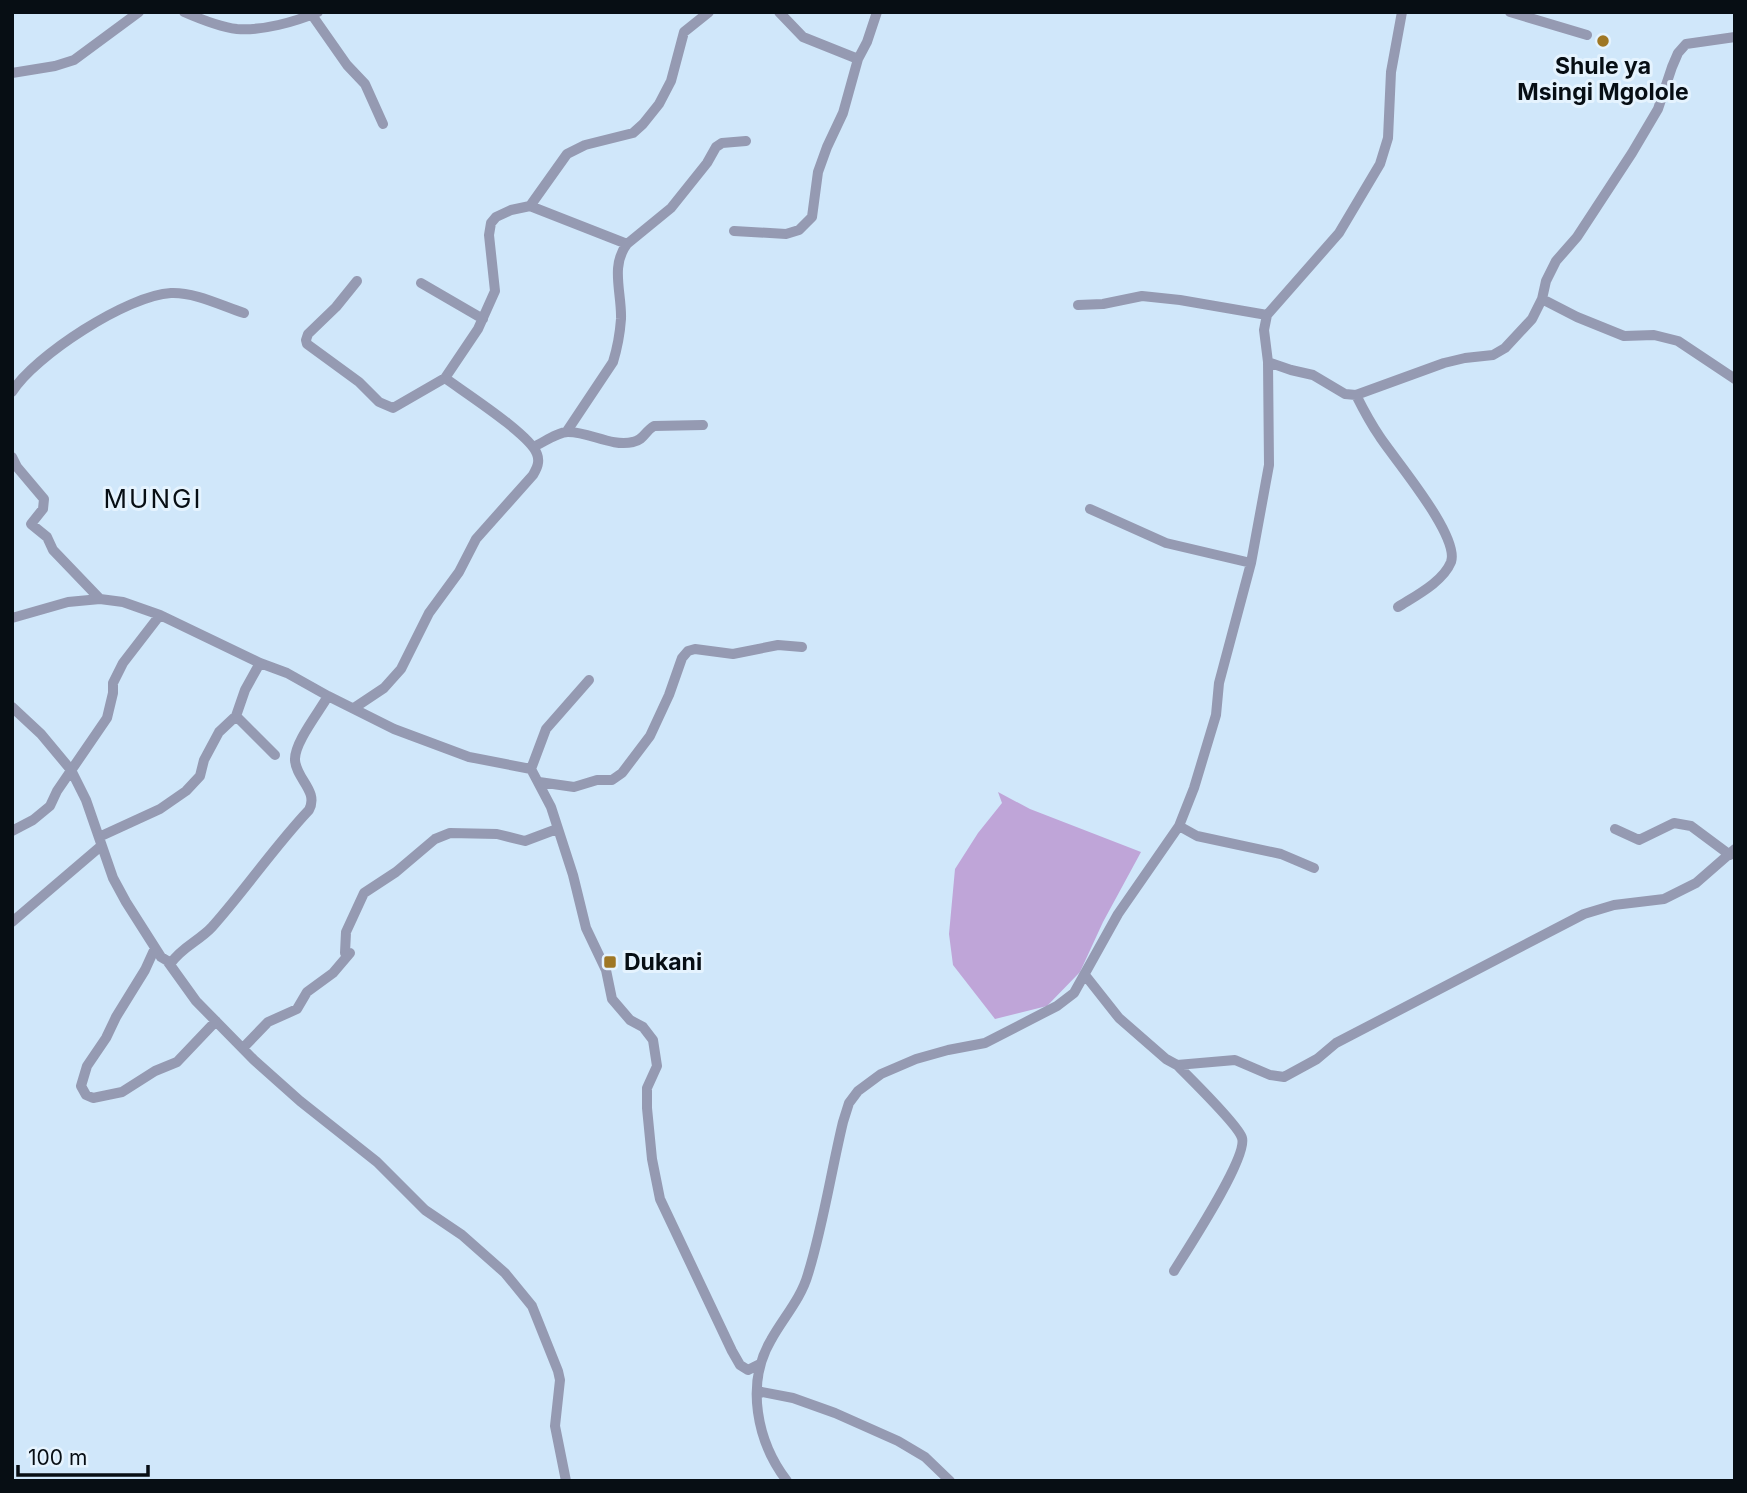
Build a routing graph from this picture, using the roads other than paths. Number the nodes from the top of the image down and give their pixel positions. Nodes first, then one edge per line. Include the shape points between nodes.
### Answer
1 (139, 12) edge
2 (184, 12) edge
3 (709, 12) edge
4 (779, 12) edge
5 (877, 12) edge
6 (1402, 12) edge
7 (1510, 12) edge
8 (315, 14) edge
9 (1587, 35) dead end
10 (1735, 37) edge
11 (858, 59) junction
12 (12, 73) edge
13 (383, 124) dead end
14 (746, 141) dead end
15 (530, 206) junction
16 (734, 231) dead end
17 (626, 244) junction
18 (357, 281) dead end
19 (421, 283) dead end
20 (1542, 299) junction
21 (1078, 305) dead end
22 (244, 313) dead end
23 (1266, 315) junction
24 (483, 319) junction
25 (1268, 362) junction
26 (445, 378) junction
27 (1735, 379) edge
28 (12, 392) edge
29 (1356, 395) junction
30 (703, 425) dead end
31 (567, 431) junction
32 (533, 447) junction
33 (12, 457) edge
34 (1090, 509) dead end
35 (1251, 563) junction
36 (100, 599) junction
37 (1398, 607) dead end
38 (160, 615) junction
39 (12, 618) edge
40 (802, 647) dead end
41 (260, 663) junction
42 (589, 680) dead end
43 (328, 696) junction
44 (12, 706) edge
45 (354, 708) junction
46 (236, 716) junction
47 (275, 755) dead end
48 (531, 769) junction
49 (71, 770) junction
50 (539, 782) junction
51 (1179, 826) junction
52 (557, 829) junction
53 (1615, 829) dead end
54 (12, 831) edge
55 (100, 841) junction
56 (1732, 852) edge
57 (1314, 868) dead end
58 (12, 922) edge
59 (155, 948) junction
60 (168, 962) junction
61 (1085, 975) junction
62 (216, 1021) junction
63 (243, 1048) junction
64 (1177, 1065) junction
65 (1174, 1271) dead end
66 (760, 1364) junction
67 (757, 1391) junction
68 (566, 1481) edge
69 (787, 1481) edge
70 (950, 1481) edge

1 - 12 street via 74,60
2 - 8 street via 237,29
3 - 15 street via 684,32 671,82 643,124 634,133 576,148
4 - 11 street via 803,37
5 - 11 street
6 - 23 street via 1391,72 1388,138 1380,164 1324,253
7 - 9 street
8 - 13 street via 347,65 365,84
10 - 20 street via 1686,44 1678,53 1658,109 1595,211 1556,261
11 - 16 street via 843,113 818,172 811,217 799,230 786,234
14 - 17 street via 716,147 671,208
15 - 17 street
15 - 24 street via 511,210 491,223 495,291
17 - 31 street via 617,260 621,318 616,353
18 - 26 street via 308,334 307,344 393,408
19 - 24 street
20 - 27 street via 1624,336 1654,335 1678,341
20 - 29 street via 1532,319 1493,355 1444,363
21 - 23 street via 1142,296
22 - 28 street via 184,294 147,298 104,317 42,358
23 - 25 street
24 - 26 street
25 - 29 street via 1313,374 1345,394
25 - 35 street via 1269,465
26 - 32 street
29 - 37 street via 1379,436 1436,515 1453,552 1451,564 1440,578
30 - 31 street via 653,426 633,443
31 - 32 street
32 - 45 street via 538,467 476,539 429,613 407,660 384,688
33 - 36 street via 44,499 43,509 31,524
34 - 35 street via 1166,543
35 - 51 street via 1219,683 1216,715
36 - 38 street
36 - 39 street via 48,606
38 - 41 street
38 - 49 street via 123,663 113,683 107,718
40 - 50 street via 778,645 733,654 688,651 681,658 650,736 622,773 574,788
41 - 43 street
41 - 46 street
42 - 48 street via 546,729
43 - 45 street
43 - 60 street via 296,751 297,768 313,796 309,810 204,936
44 - 49 street
45 - 48 street via 394,729 469,757
46 - 47 street
46 - 55 street via 219,732 200,776 186,791
48 - 50 street
49 - 54 street via 50,806
49 - 55 street
50 - 52 street
51 - 57 street via 1197,836 1281,854
51 - 61 street via 1118,914
52 - 63 street via 526,841 497,834 450,833 435,839 364,894 346,932 345,953 349,954 340,966 307,992 297,1009 268,1022
52 - 66 street via 612,999 653,1040 657,1066 648,1086 647,1108 664,1210 740,1365 748,1370
53 - 56 street via 1640,840 1674,823 1691,827
55 - 58 street
55 - 59 street via 126,902
56 - 64 street via 1696,883 1664,899 1584,914 1336,1043 1284,1077 1235,1060
59 - 60 street
59 - 62 street via 86,1066 81,1086 86,1095 93,1098 122,1092 177,1062
60 - 62 street
61 - 64 street via 1119,1018
61 - 66 street via 1074,993 1057,1006 993,1040 916,1059 881,1074 858,1091 843,1122 808,1277
62 - 63 street
63 - 68 street via 377,1162 425,1210 505,1273 532,1307 560,1380 555,1426
64 - 65 street via 1239,1131 1243,1145 1235,1169
66 - 67 street
67 - 69 street via 767,1449
67 - 70 street via 801,1401 898,1441 925,1457

